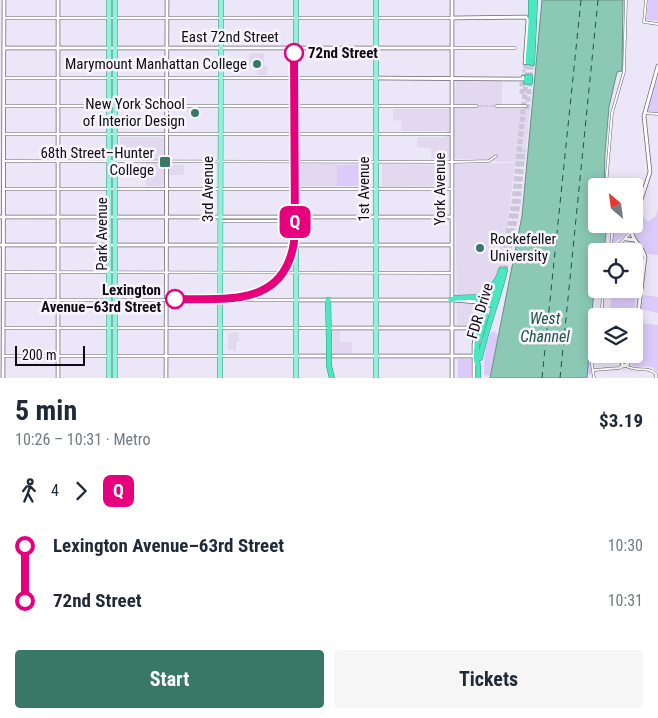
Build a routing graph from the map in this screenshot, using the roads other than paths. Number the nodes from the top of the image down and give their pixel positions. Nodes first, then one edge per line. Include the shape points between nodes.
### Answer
1 (4, 0) edge
2 (58, 0) edge
3 (109, 0) edge
4 (115, 0) edge
5 (166, 0) edge
6 (220, 0) edge
7 (296, 0) edge
8 (376, 0) edge
9 (452, 0) edge
10 (531, 0) edge
11 (535, 0) edge
12 (626, 0) edge
13 (646, 0) edge
14 (531, 6) junction
15 (4, 18) junction
16 (58, 18) junction
17 (109, 18) junction
18 (115, 18) junction
19 (166, 18) junction
20 (221, 18) junction
21 (296, 18) junction
22 (376, 18) junction
23 (452, 18) junction
24 (528, 20) junction
25 (658, 24) edge
26 (4, 48) junction
27 (58, 48) junction
28 (109, 48) junction
29 (116, 48) junction
30 (166, 48) junction
31 (221, 48) junction
32 (296, 48) junction
33 (376, 48) junction
34 (452, 48) junction
35 (515, 48) dead end
36 (528, 63) junction
37 (658, 66) edge
38 (4, 78) junction
39 (58, 78) junction
40 (109, 78) junction
41 (116, 78) junction
42 (166, 78) junction
43 (220, 78) junction
44 (296, 78) junction
45 (376, 78) junction
46 (452, 78) junction
47 (526, 80) dead end
48 (4, 106) junction
49 (58, 106) junction
50 (109, 106) junction
51 (115, 106) junction
52 (166, 106) junction
53 (220, 106) junction
54 (296, 106) junction
55 (376, 106) junction
56 (452, 106) junction
57 (477, 106) tunnel mouth
58 (496, 106) tunnel mouth
59 (526, 106) dead end
60 (645, 113) junction
61 (658, 114) edge
62 (4, 134) junction
63 (58, 134) junction
64 (109, 134) junction
65 (115, 134) junction
66 (166, 134) junction
67 (221, 134) junction
68 (296, 134) junction
69 (376, 134) junction
70 (452, 134) junction
71 (496, 156) dead end
72 (4, 161) junction
73 (58, 161) junction
74 (109, 161) junction
75 (115, 162) junction
76 (166, 162) junction
77 (221, 162) junction
78 (296, 162) junction
79 (377, 162) junction
80 (452, 162) junction
81 (607, 178) edge
82 (4, 189) junction
83 (58, 189) junction
84 (109, 189) junction
85 (115, 189) junction
86 (166, 189) junction
87 (221, 189) junction
88 (296, 189) junction
89 (377, 189) junction
90 (452, 189) junction
91 (643, 193) edge
92 (2, 217) edge
93 (58, 217) junction
94 (109, 217) junction
95 (115, 217) junction
96 (166, 217) junction
97 (284, 217) junction
98 (376, 217) junction
99 (452, 217) junction
100 (221, 219) junction
101 (233, 219) junction
102 (296, 219) junction
103 (283, 222) junction
104 (630, 233) edge
105 (631, 233) edge
106 (626, 239) junction
107 (634, 240) junction
108 (621, 243) edge
109 (58, 244) junction
110 (109, 244) junction
111 (115, 244) junction
112 (2, 245) edge
113 (166, 245) junction
114 (221, 245) junction
115 (296, 245) junction
116 (376, 245) junction
117 (451, 245) junction
118 (4, 272) junction
119 (58, 272) junction
120 (109, 272) junction
121 (115, 272) junction
122 (166, 272) junction
123 (221, 273) junction
124 (296, 273) junction
125 (376, 273) junction
126 (451, 273) junction
127 (499, 277) junction
128 (501, 285) junction
129 (4, 300) junction
130 (58, 300) junction
131 (109, 300) junction
132 (115, 300) junction
133 (166, 300) junction
134 (221, 300) junction
135 (296, 300) junction
136 (328, 300) junction
137 (376, 300) junction
138 (451, 300) junction
139 (470, 301) joint
140 (488, 305) junction
141 (639, 308) edge
142 (4, 328) junction
143 (58, 328) junction
144 (109, 328) junction
145 (115, 328) junction
146 (166, 328) junction
147 (220, 328) junction
148 (296, 328) junction
149 (329, 328) junction
150 (376, 328) junction
151 (452, 328) junction
152 (478, 331) junction
153 (3, 356) junction
154 (58, 356) junction
155 (109, 356) junction
156 (115, 356) junction
157 (166, 356) junction
158 (221, 356) junction
159 (296, 356) junction
160 (376, 356) junction
161 (452, 356) junction
162 (480, 358) dead end
163 (475, 361) junction
164 (592, 363) edge
165 (627, 363) edge
166 (625, 366) junction
167 (594, 370) junction
168 (330, 377) edge
169 (3, 378) edge
170 (58, 378) edge
171 (109, 378) edge
172 (115, 378) edge
173 (166, 378) edge
174 (220, 378) edge
175 (296, 378) edge
176 (376, 378) edge
177 (452, 378) edge
178 (474, 378) edge
179 (478, 378) edge
180 (594, 378) edge
181 (656, 378) edge

1 - 15 main road
2 - 16 main road
3 - 17 main road, Park Avenue
4 - 18 main road, Park Avenue
5 - 19 main road
6 - 20 main road, 3rd Avenue
7 - 21 main road
8 - 22 main road, 1st Avenue
9 - 23 main road, York Avenue
10 - 14 highway
11 - 36 highway
12 - 81 street via 624,72 612,113
13 - 25 street via 644,22
14 - 24 highway
14 - 36 highway
15 - 16 street
15 - 26 main road
16 - 17 street
16 - 27 main road
17 - 18 street
17 - 28 main road, Park Avenue
18 - 19 street
18 - 29 main road, Park Avenue
19 - 20 street
19 - 30 main road
20 - 21 street
20 - 31 main road, 3rd Avenue
21 - 22 street
21 - 32 main road
22 - 23 street
22 - 33 main road, 1st Avenue
23 - 24 main road via 523,17
23 - 34 main road, York Avenue
24 - 36 main road
26 - 27 main road, East 72nd Street
26 - 38 main road
27 - 28 main road, East 72nd Street
27 - 39 main road
28 - 29 main road, East 72nd Street
28 - 40 main road, Park Avenue
29 - 30 main road, East 72nd Street
29 - 41 main road, Park Avenue
30 - 31 main road, East 72nd Street
30 - 42 main road
31 - 32 main road, East 72nd Street
31 - 43 main road, 3rd Avenue
32 - 33 main road, East 72nd Street
32 - 44 main road
33 - 34 main road, East 72nd Street
33 - 45 main road, 1st Avenue
34 - 35 street, East 72nd Street
34 - 46 main road, York Avenue
37 - 60 main road
38 - 39 street
38 - 48 main road
39 - 40 street
39 - 49 main road
40 - 41 street
40 - 50 main road, Park Avenue
41 - 42 street
41 - 51 main road, Park Avenue
42 - 43 street
42 - 52 main road
43 - 44 street
43 - 53 main road, 3rd Avenue
44 - 45 street
44 - 54 main road
45 - 46 main road
45 - 55 main road, 1st Avenue
46 - 47 main road
46 - 56 main road, York Avenue
48 - 49 street
48 - 62 main road
49 - 50 street
49 - 63 main road
50 - 51 street
50 - 64 main road, Park Avenue
51 - 52 street
51 - 65 main road, Park Avenue
52 - 53 street
52 - 66 main road
53 - 54 street
53 - 67 main road, 3rd Avenue
54 - 55 street
54 - 68 main road
55 - 56 street
55 - 69 main road, 1st Avenue
56 - 57 street
56 - 70 main road, York Avenue
58 - 59 street
60 - 61 street
60 - 91 main road via 650,172
62 - 63 street
62 - 72 main road
63 - 64 street
63 - 73 main road
64 - 65 street
64 - 74 main road, Park Avenue
65 - 66 street
65 - 75 main road, Park Avenue
66 - 67 street
66 - 76 main road
67 - 68 street
67 - 77 main road, 3rd Avenue
68 - 69 street
68 - 78 main road
69 - 70 street
69 - 79 main road, 1st Avenue
70 - 80 main road, York Avenue
71 - 80 street via 490,161
72 - 73 street
72 - 82 main road
73 - 74 street
73 - 83 main road
74 - 75 street
74 - 84 main road, Park Avenue
75 - 76 street
75 - 85 main road, Park Avenue
76 - 77 street
76 - 86 main road
77 - 78 street
77 - 87 main road, 3rd Avenue
78 - 79 street
78 - 88 main road
79 - 80 street
79 - 89 main road, 1st Avenue
80 - 90 main road, York Avenue
82 - 83 street
82 - 92 main road
83 - 84 street
83 - 93 main road
84 - 85 street
84 - 94 main road, Park Avenue
85 - 86 street
85 - 95 main road, Park Avenue
86 - 87 street
86 - 96 main road
87 - 88 street
87 - 100 main road, 3rd Avenue
88 - 89 street
88 - 102 main road
89 - 90 street
89 - 98 main road, 1st Avenue
90 - 99 main road, York Avenue
92 - 93 main road
92 - 112 main road
93 - 94 main road
93 - 109 main road
94 - 95 main road
94 - 110 main road, Park Avenue
95 - 96 main road
95 - 111 main road, Park Avenue
96 - 100 main road
96 - 113 main road
97 - 101 main road
97 - 102 main road
97 - 103 street
98 - 99 main road
98 - 102 main road
98 - 116 main road, 1st Avenue
99 - 117 main road, York Avenue
100 - 101 main road
100 - 114 main road, 3rd Avenue
101 - 103 street
102 - 103 street
102 - 115 main road
104 - 106 street
105 - 107 main road
106 - 107 main road
106 - 108 street
107 - 141 main road via 645,258
109 - 110 main road
109 - 112 main road
109 - 119 main road
110 - 111 main road
110 - 120 main road, Park Avenue
111 - 113 main road
111 - 121 main road, Park Avenue
112 - 118 main road
113 - 114 main road
113 - 122 main road
114 - 115 main road
114 - 123 main road, 3rd Avenue
115 - 116 main road
115 - 124 main road
116 - 117 main road
116 - 125 main road, 1st Avenue
117 - 126 main road, York Avenue
118 - 119 street
118 - 129 main road
119 - 120 street
119 - 130 main road
120 - 121 street
120 - 131 main road, Park Avenue
121 - 122 street
121 - 132 main road, Park Avenue
122 - 123 street
122 - 133 main road
123 - 124 street
123 - 134 main road, 3rd Avenue
124 - 125 street
124 - 135 main road
125 - 126 street
125 - 137 main road, 1st Avenue
126 - 138 main road, York Avenue
127 - 128 highway, FDR Drive via 503,270
127 - 138 highway via 485,297
127 - 140 highway, FDR Drive
128 - 140 highway
128 - 162 highway, FDR Drive
129 - 130 street
129 - 142 main road
130 - 131 street
130 - 143 main road
131 - 132 street
131 - 144 main road, Park Avenue
132 - 133 street
132 - 145 main road, Park Avenue
133 - 134 street
133 - 146 main road
134 - 135 street
134 - 147 main road, 3rd Avenue
135 - 136 main road
135 - 148 main road
136 - 137 main road
136 - 149 highway
137 - 138 main road
137 - 150 main road, 1st Avenue
138 - 139 main road
138 - 151 main road, York Avenue
139 - 140 highway via 483,300
142 - 143 street
142 - 153 main road
143 - 144 street
143 - 154 main road
144 - 145 street
144 - 155 main road, Park Avenue
145 - 146 street
145 - 156 main road, Park Avenue
146 - 147 street
146 - 157 main road
147 - 148 street
147 - 158 main road, 3rd Avenue
148 - 149 street
148 - 159 main road
149 - 150 main road
149 - 168 highway, bridge
150 - 151 main road
150 - 160 main road, 1st Avenue
151 - 152 main road
151 - 161 main road, York Avenue
152 - 152 highway, FDR Drive, bridge via 485,315
152 - 163 main road, FDR Drive
152 - 163 highway, FDR Drive
153 - 154 street
153 - 169 main road
154 - 155 street
154 - 170 main road
155 - 156 street
155 - 171 main road, Park Avenue
156 - 157 street
156 - 172 main road, Park Avenue
157 - 158 street
157 - 173 main road
158 - 159 street
158 - 174 main road, 3rd Avenue
159 - 160 main road
159 - 175 main road
160 - 161 main road
160 - 176 main road, 1st Avenue
161 - 163 main road
161 - 177 main road, York Avenue
163 - 178 main road, FDR Drive
163 - 179 highway, FDR Drive, bridge
164 - 167 street
165 - 166 main road
166 - 167 street
166 - 181 street via 652,370
167 - 180 street

